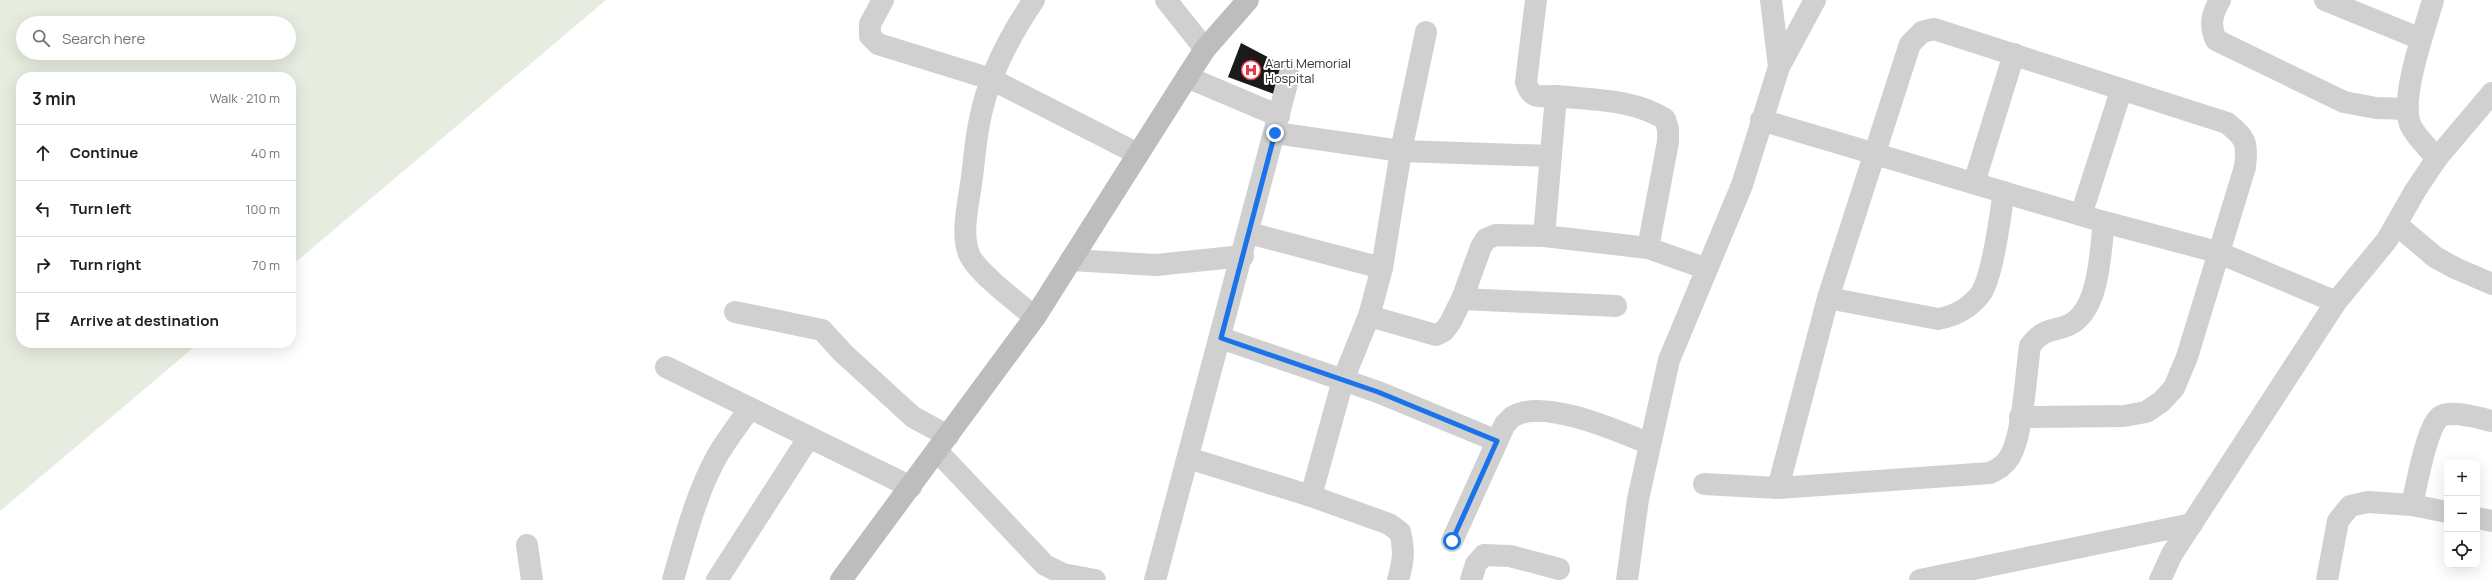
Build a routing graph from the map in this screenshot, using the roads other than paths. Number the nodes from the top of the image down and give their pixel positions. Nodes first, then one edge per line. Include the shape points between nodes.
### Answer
1 (884, 0) edge
2 (1034, 0) edge
3 (1166, 0) edge
4 (1248, 0) edge
5 (1536, 0) edge
6 (1771, 0) edge
7 (1815, 0) edge
8 (2220, 0) edge
9 (2325, 0) edge
10 (2433, 0) edge
11 (1426, 32) dead end
12 (2421, 39) junction
13 (1205, 49) junction
14 (2014, 54) junction
15 (1779, 67) junction
16 (1290, 76) dead end
17 (1187, 77) junction
18 (991, 79) junction
19 (2121, 91) junction
20 (2492, 92) edge
21 (1556, 96) junction
22 (2408, 109) junction
23 (1761, 120) junction
24 (1277, 125) junction
25 (1401, 151) junction
26 (1138, 154) junction
27 (1876, 155) junction
28 (1551, 156) junction
29 (2437, 158) junction
30 (1974, 183) junction
31 (2004, 192) junction
32 (2081, 215) junction
33 (2104, 222) junction
34 (2396, 224) junction
35 (1249, 233) junction
36 (1544, 236) junction
37 (1648, 248) junction
38 (2217, 252) junction
39 (1243, 256) junction
40 (1071, 260) junction
41 (1382, 268) junction
42 (1707, 269) junction
43 (2492, 284) edge
44 (1462, 298) junction
45 (1828, 298) junction
46 (2336, 302) junction
47 (1616, 306) dead end
48 (735, 312) dead end
49 (1369, 316) junction
50 (1035, 317) junction
51 (1221, 338) junction
52 (666, 367) dead end
53 (1343, 380) junction
54 (750, 408) junction
55 (2020, 416) junction
56 (2492, 421) edge
57 (809, 437) junction
58 (1497, 441) junction
59 (943, 444) junction
60 (1650, 444) junction
61 (1188, 458) junction
62 (1704, 484) dead end
63 (911, 487) junction
64 (1778, 488) junction
65 (1311, 496) junction
66 (2412, 505) junction
67 (2444, 511) edge
68 (2480, 519) edge
69 (2492, 521) edge
70 (2192, 524) junction
71 (1452, 541) dead end
72 (527, 545) dead end
73 (1558, 569) dead end
74 (1062, 577) edge
75 (532, 580) edge
76 (674, 580) edge
77 (717, 580) edge
78 (841, 580) edge
79 (1095, 580) edge
80 (1155, 580) edge
81 (1398, 580) edge
82 (1471, 580) edge
83 (1627, 580) edge
84 (1920, 580) edge
85 (2160, 580) edge
86 (2326, 580) edge

1 - 18 street via 870,24 870,36 878,44
2 - 18 street via 1017,25
3 - 13 street
4 - 13 street
5 - 21 street via 1526,82 1528,91 1534,96
6 - 15 street
7 - 15 street
8 - 22 street via 2211,21 2216,40 2344,102 2376,108
9 - 12 street
10 - 12 street
11 - 25 street
12 - 22 street via 2411,79
13 - 17 street
14 - 19 street
14 - 27 street via 1934,29 1922,32 1910,44
14 - 30 street
15 - 23 street
16 - 24 street
17 - 24 street
17 - 26 street
18 - 26 street
18 - 50 street via 978,124 968,204 966,233 969,254 981,270
19 - 32 street
19 - 38 street via 2227,123 2242,135 2247,152 2245,167
20 - 29 street
21 - 28 street
21 - 37 street via 1629,104 1665,119 1668,142
22 - 29 street via 2410,124
23 - 27 street
23 - 42 street via 1742,185
24 - 25 street
24 - 35 street
25 - 28 street
25 - 41 street
26 - 40 street
27 - 30 street
27 - 45 street
28 - 36 street
29 - 34 street
30 - 31 street
31 - 32 street
31 - 45 street via 1987,280 1980,295 1954,316 1938,319
32 - 33 street
33 - 38 street
33 - 55 street via 2091,302 2073,322 2038,335 2030,346
34 - 43 street via 2435,257
34 - 46 street via 2387,240
35 - 39 street
35 - 41 street
36 - 37 street
36 - 44 street via 1512,234 1496,235 1486,239
37 - 42 street
38 - 46 street
38 - 55 street via 2187,357 2174,388 2161,402 2146,412 2124,416
39 - 40 street via 1156,265
39 - 51 street
40 - 50 street
41 - 49 street
42 - 60 street via 1669,360
44 - 47 street
44 - 49 street via 1450,323 1444,331 1436,335
45 - 64 street
46 - 70 street
48 - 59 street via 822,330 843,353
49 - 53 street
50 - 59 street
51 - 53 street
51 - 61 street
52 - 54 street
53 - 58 street
53 - 65 street
54 - 57 street
54 - 76 street via 709,472 690,522
55 - 64 street via 2010,457 2001,467 1990,473
56 - 66 street via 2443,414 2436,419 2430,431
57 - 63 street
57 - 77 street
58 - 60 street via 1505,424 1514,416 1534,411 1579,417
58 - 71 street
59 - 63 street
59 - 74 street via 1032,553
60 - 83 street via 1638,499
61 - 65 street
61 - 80 street
62 - 64 street
63 - 78 street
65 - 81 street via 1389,524 1400,532 1404,556
66 - 67 street
66 - 86 street via 2368,502 2350,506 2338,521
68 - 69 street
70 - 84 street
70 - 85 street via 2172,554
72 - 75 street
73 - 82 street via 1510,556 1484,556 1476,564
74 - 79 street

